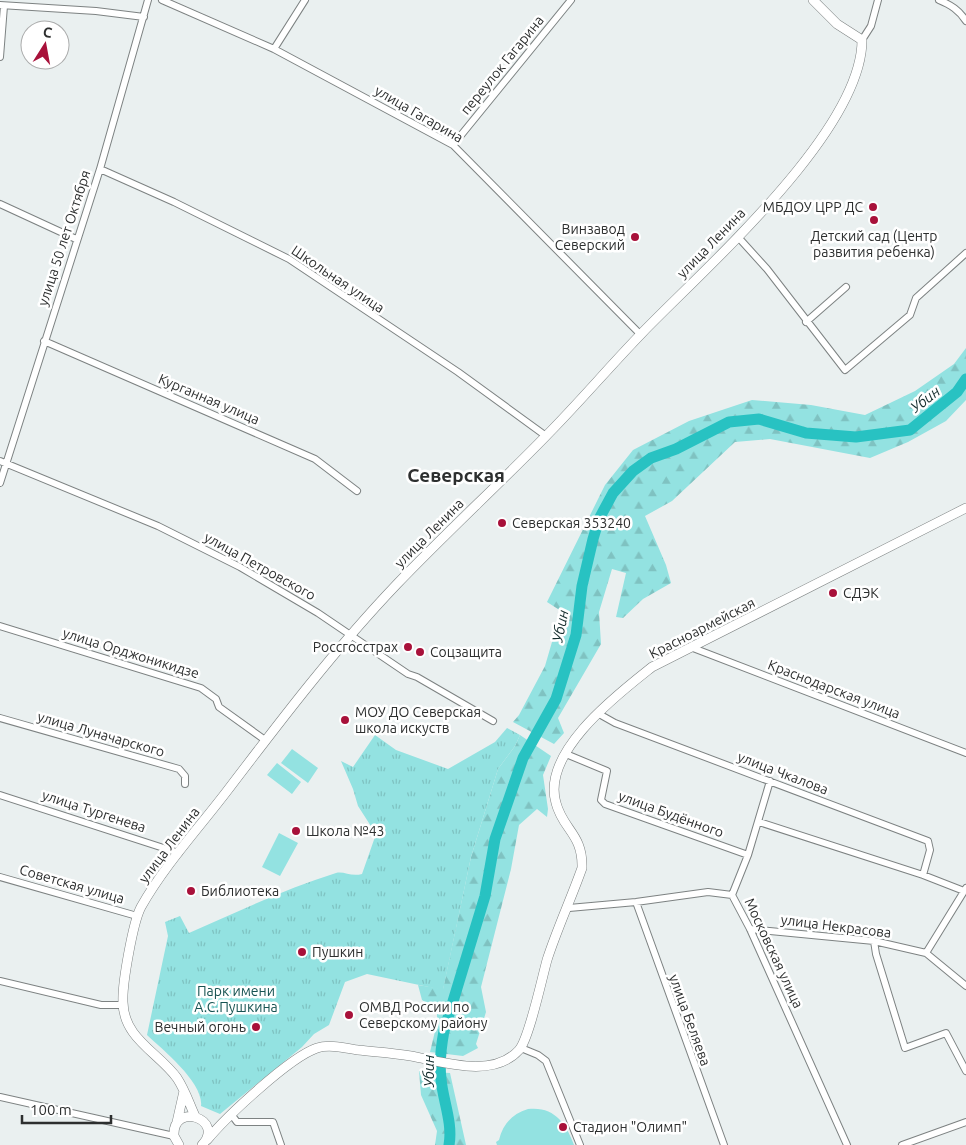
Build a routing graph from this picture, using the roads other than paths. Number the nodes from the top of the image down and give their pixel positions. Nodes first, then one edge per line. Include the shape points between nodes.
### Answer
1 (148, 0) edge
2 (162, 0) edge
3 (305, 0) edge
4 (571, 0) edge
5 (813, 0) edge
6 (878, 0) edge
7 (939, 0) edge
8 (2, 5) edge
9 (144, 18) junction
10 (966, 22) edge
11 (862, 40) junction
12 (274, 49) junction
13 (0, 57) edge
14 (453, 145) junction
15 (100, 169) junction
16 (0, 204) edge
17 (738, 237) junction
18 (76, 239) junction
19 (966, 253) edge
20 (846, 288) dead end
21 (806, 322) junction
22 (640, 335) junction
23 (44, 341) junction
24 (546, 436) junction
25 (3, 462) edge
26 (0, 484) edge
27 (357, 491) dead end
28 (966, 508) edge
29 (0, 626) edge
30 (351, 634) junction
31 (692, 648) junction
32 (599, 714) junction
33 (0, 718) edge
34 (493, 721) dead end
35 (265, 740) junction
36 (966, 753) edge
37 (566, 754) junction
38 (770, 781) junction
39 (185, 784) dead end
40 (0, 795) edge
41 (759, 822) junction
42 (179, 853) junction
43 (748, 855) junction
44 (923, 875) junction
45 (0, 877) edge
46 (965, 890) edge
47 (732, 895) junction
48 (636, 902) junction
49 (569, 908) junction
50 (137, 916) junction
51 (750, 929) junction
52 (874, 941) junction
53 (926, 953) junction
54 (0, 980) edge
55 (966, 986) edge
56 (123, 1005) junction
57 (521, 1048) junction
58 (966, 1071) edge
59 (184, 1091) junction
60 (0, 1097) edge
61 (231, 1114) junction
62 (194, 1116) junction
63 (203, 1121) junction
64 (224, 1121) junction
65 (966, 1122) edge
66 (176, 1123) junction
67 (175, 1141) edge
68 (205, 1142) edge
69 (281, 1145) edge
70 (580, 1145) edge
71 (724, 1145) edge
72 (847, 1145) edge
73 (902, 1145) edge

1 - 9 street, улица 50 лет Октября
2 - 12 street, улица Гагарина
3 - 12 street
4 - 14 street, переулок Гагарина
5 - 11 street via 837,24
6 - 11 street, улица Ленина via 871,26
7 - 10 street via 960,12
8 - 9 street via 96,11
8 - 13 street
9 - 15 street, улица 50 лет Октября via 123,81
11 - 17 street, улица Ленина via 860,65 849,92 815,148
12 - 14 street, улица Гагарина
14 - 22 street, улица Гагарина
15 - 18 street, улица 50 лет Октября
15 - 24 street, Школьная улица via 289,259 458,372
16 - 18 street
17 - 21 street via 767,269
17 - 22 street, улица Ленина
18 - 23 street, улица 50 лет Октября
19 - 21 street via 916,298 910,315 845,370
20 - 21 street
22 - 24 street, улица Ленина
23 - 25 street, улица 50 лет Октября
23 - 27 street, Курганная улица via 315,459
24 - 30 street, улица Ленина
25 - 26 street, улица 50 лет Октября
25 - 30 street, улица Петровского via 158,526 240,567
28 - 31 street, Красноармейская
29 - 35 street, улица Орджоникидзе via 201,688 216,699 218,707
30 - 34 street, улица Петровского via 365,647 408,674
30 - 35 street, улица Ленина
31 - 32 street, Красноармейская via 652,667
31 - 36 street, Краснодарская улица
32 - 37 street, Красноармейская
32 - 38 street, улица Чкалова via 615,723
33 - 39 street, улица Луначарского via 179,769 185,776
35 - 42 street, улица Ленина
37 - 43 street, улица Будённого via 607,771 601,800 605,804
37 - 49 street, Красноармейская via 553,784 555,800 582,853 582,868
38 - 41 street
38 - 44 street, улица Чкалова via 928,841 930,850
40 - 42 street, улица Тургенева
41 - 43 street
41 - 44 street
42 - 50 street, улица Ленина
43 - 47 street
44 - 46 street
45 - 50 street, Советская улица
46 - 53 street
47 - 48 street, Московская улица via 708,892
47 - 51 street, Московская улица
48 - 49 street, Московская улица
48 - 71 street, улица Беляева
49 - 57 street, Красноармейская via 548,959
50 - 56 street, улица Ленина
51 - 52 street, улица Некрасова
51 - 72 street, Московская улица
52 - 53 street, улица Некрасова
52 - 58 street via 905,1048 946,1033
53 - 55 street, улица Некрасова
54 - 56 street via 101,1005
56 - 59 street, улица Ленина via 127,1022 138,1040 176,1076
57 - 61 street via 506,1061 488,1066 450,1064 346,1048 318,1048 300,1056
57 - 70 street via 546,1061
59 - 62 street, улица Ленина
59 - 66 street
60 - 67 street
61 - 64 street
61 - 69 street via 237,1122 273,1122
62 - 63 street
62 - 66 street via 183,1117
63 - 64 street
63 - 68 street via 208,1129
64 - 68 street
65 - 73 street
66 - 67 street

